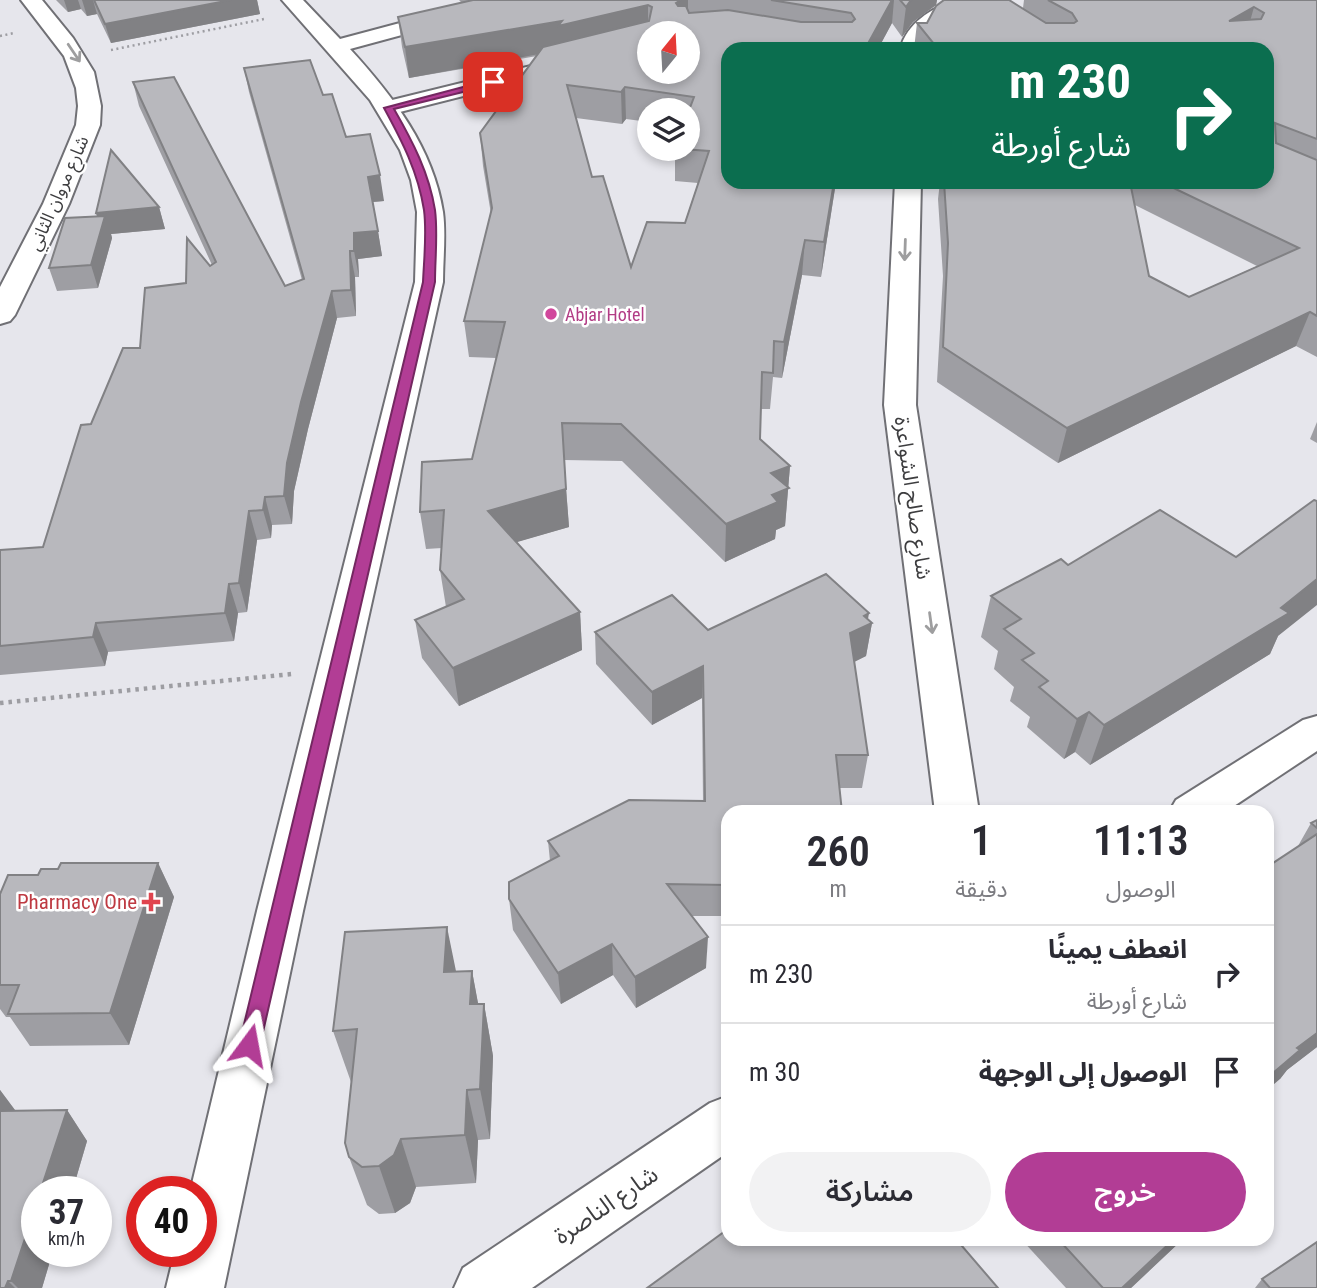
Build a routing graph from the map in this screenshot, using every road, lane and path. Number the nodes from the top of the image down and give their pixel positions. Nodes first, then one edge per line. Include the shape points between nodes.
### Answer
1 (31, 0) edge
2 (509, 0) edge
3 (977, 2) edge
4 (314, 24) edge
5 (913, 42) edge
6 (637, 46) edge
7 (78, 56) junction
8 (388, 108) junction
9 (908, 189) edge
10 (0, 315) edge
11 (339, 669) junction
12 (0, 704) edge
13 (1317, 730) edge
14 (956, 805) edge
15 (1203, 805) edge
16 (721, 1126) edge
17 (195, 1288) edge
18 (483, 1288) edge

1 -> 7 street, شارع مروان الثاني
2 - 4 street via 423,25
3 - 5 street via 946,11 924,25
4 - 7 path
4 - 8 street
6 - 8 street
7 - 10 street, شارع مروان الثاني via 90,94 88,125 56,204
8 - 11 street via 422,177 430,213 429,282
9 -> 14 street, شارع صالح الشواعرة via 901,405
11 - 12 path
11 - 17 street
13 - 15 street
16 - 18 street, شارع الناصرة

